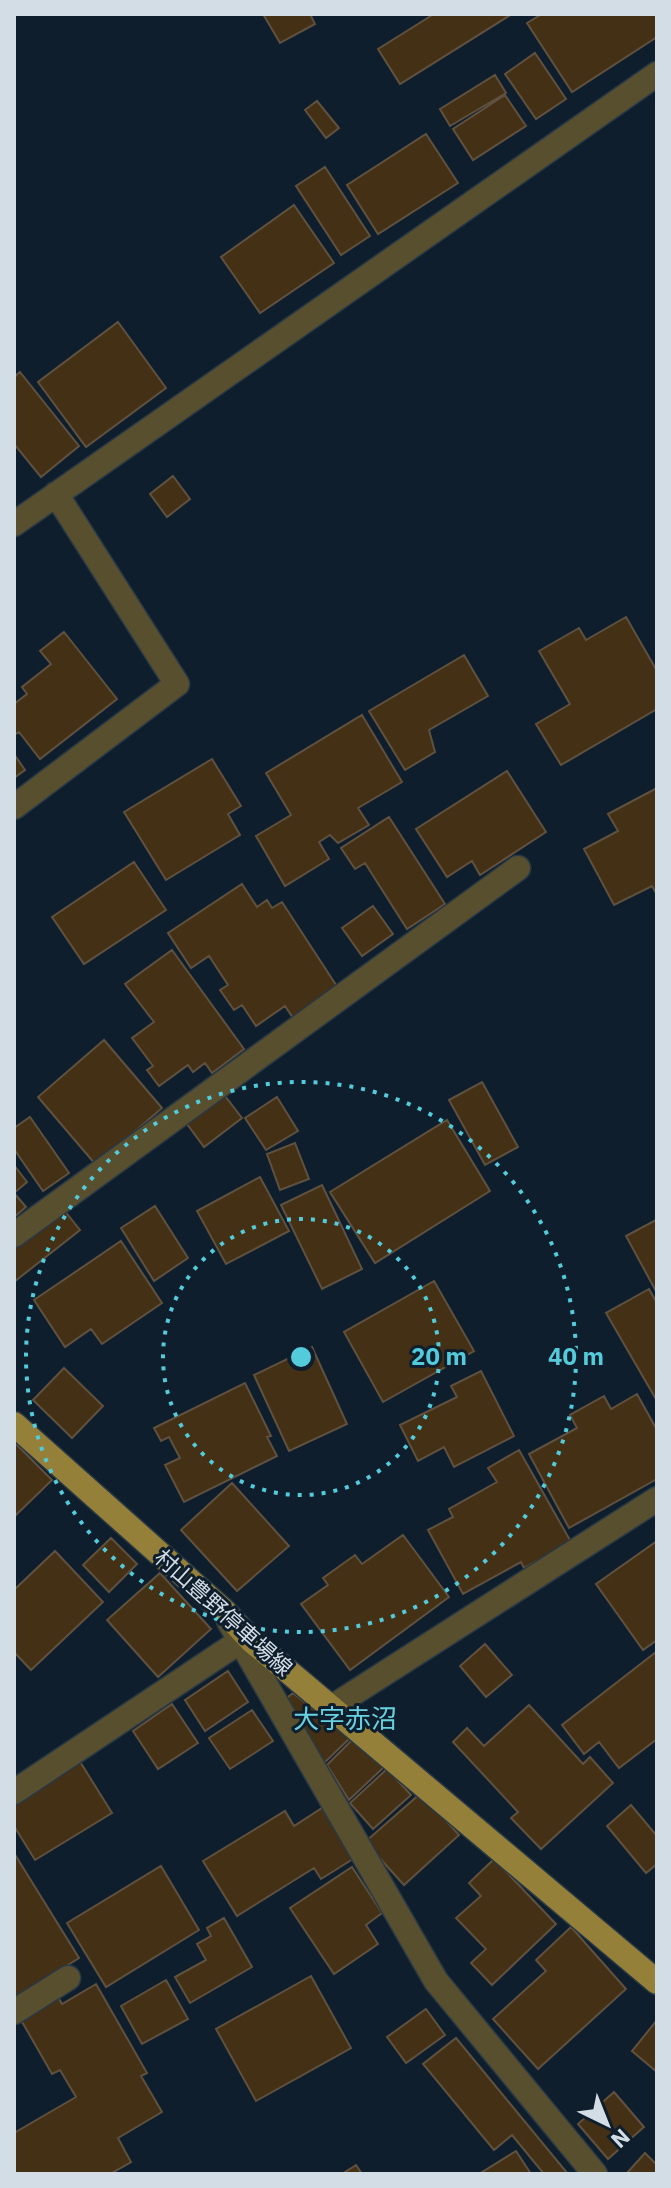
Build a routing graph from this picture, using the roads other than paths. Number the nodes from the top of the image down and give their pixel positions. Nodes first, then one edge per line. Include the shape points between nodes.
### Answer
1 (657, 74) edge
2 (56, 494) junction
3 (14, 524) edge
4 (14, 807) edge
5 (518, 868) dead end
6 (14, 1235) edge
7 (14, 1424) edge
8 (657, 1499) edge
9 (224, 1611) junction
10 (239, 1642) junction
11 (332, 1707) junction
12 (14, 1792) edge
13 (68, 1978) dead end
14 (657, 1982) edge
15 (14, 2012) edge
16 (595, 2174) edge

1 - 2 street
2 - 3 street
2 - 4 street via 177,684
5 - 6 street
7 - 9 main road, 村山豊野停車場線
8 - 11 street
9 - 10 street
9 - 11 main road, 村山豊野停車場線
10 - 12 street
10 - 16 street via 436,1981
11 - 14 main road, 村山豊野停車場線
13 - 15 street

